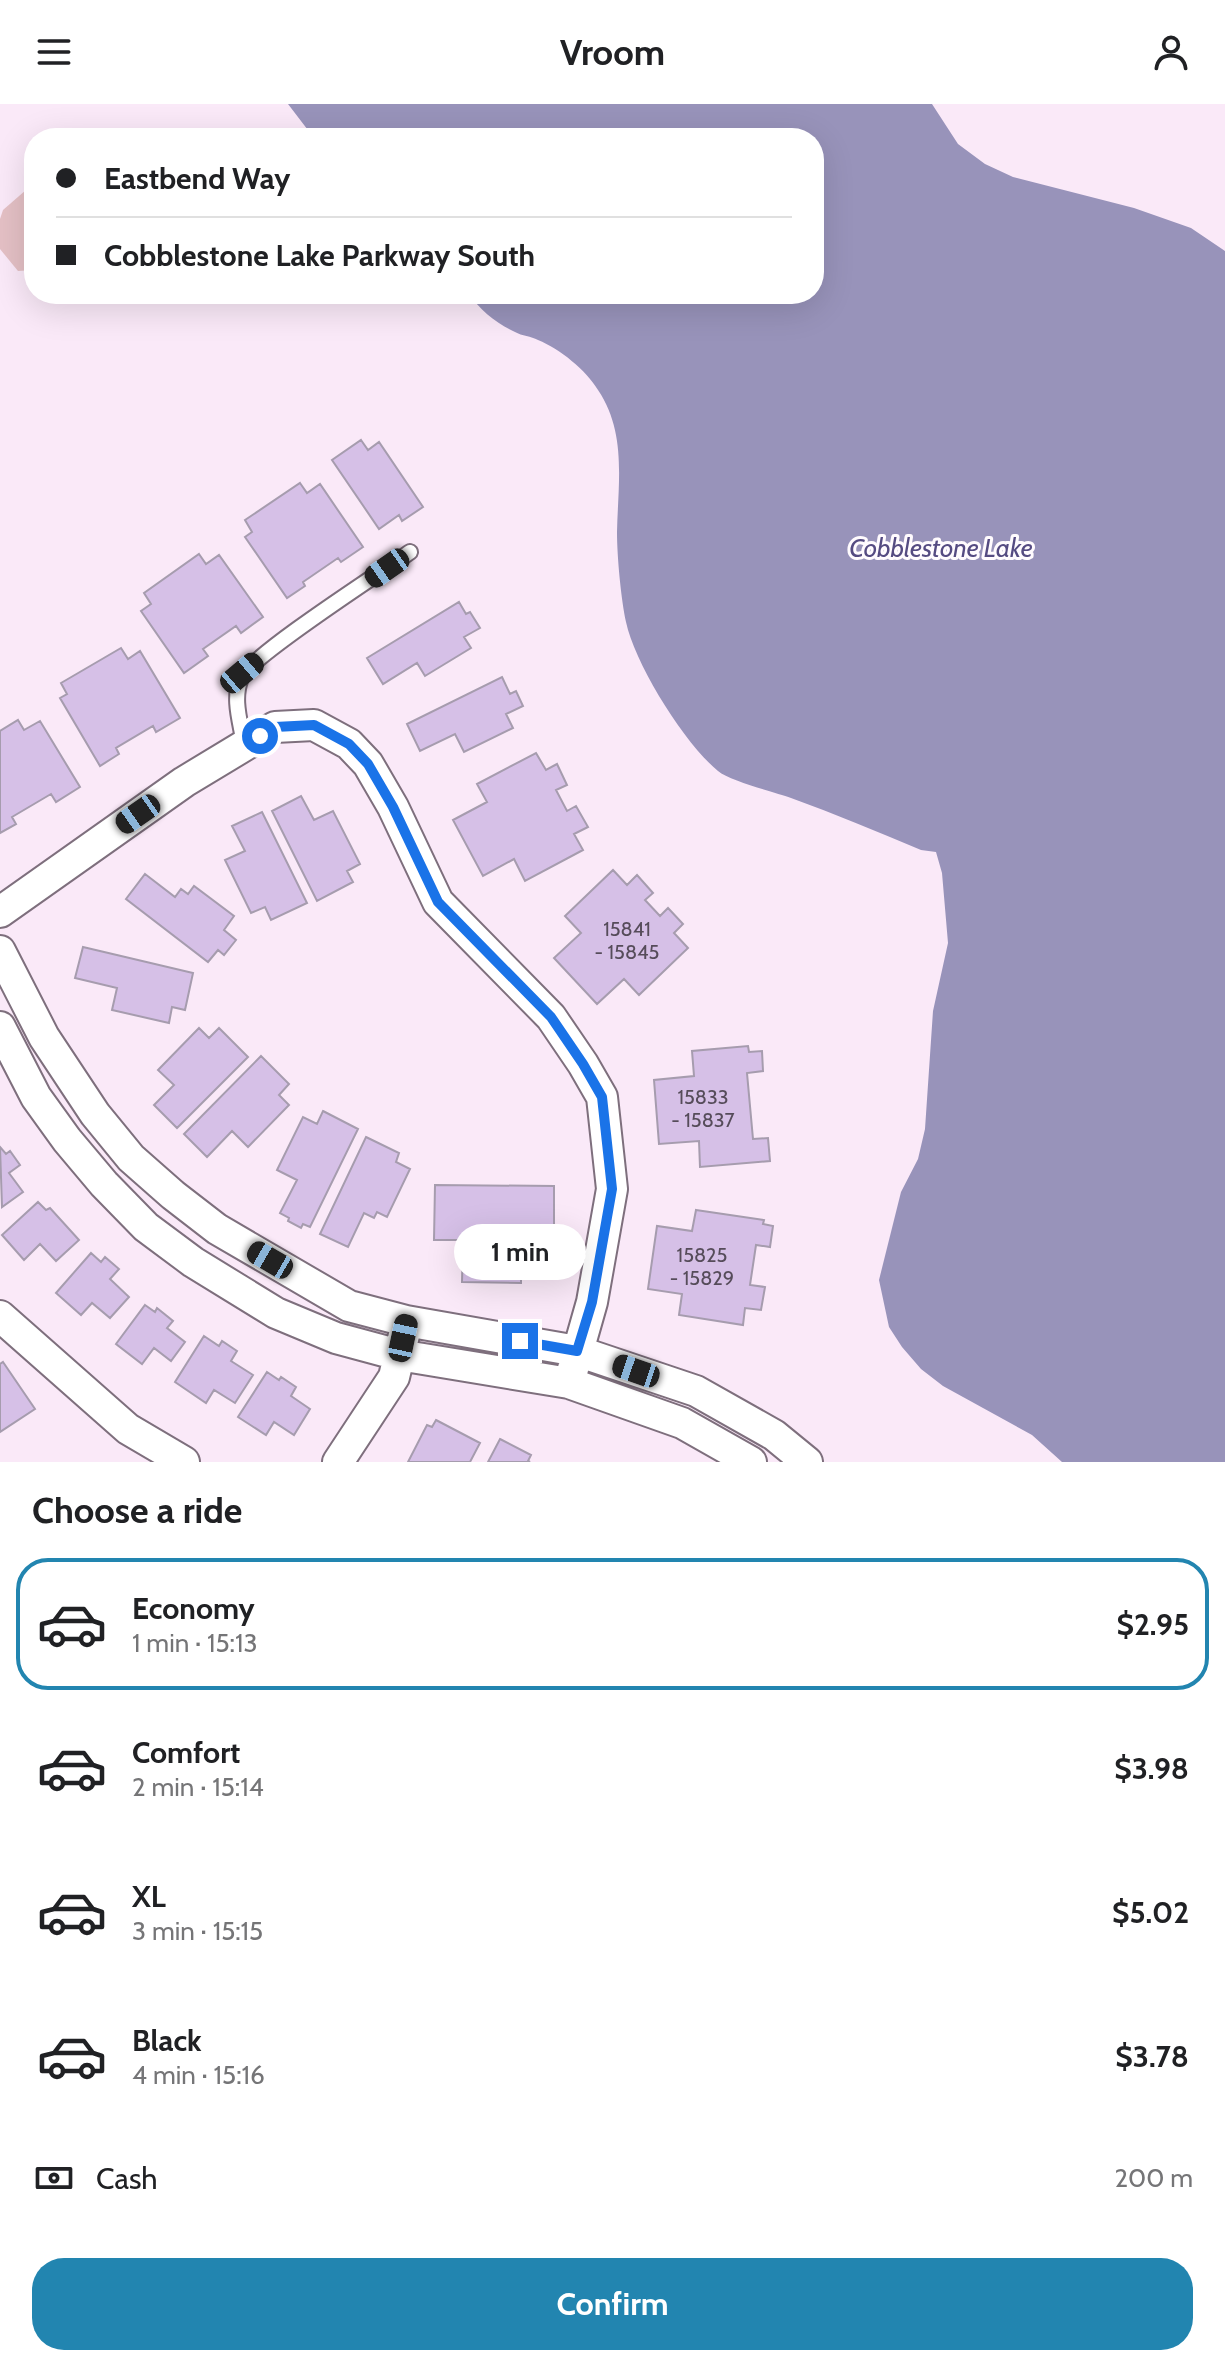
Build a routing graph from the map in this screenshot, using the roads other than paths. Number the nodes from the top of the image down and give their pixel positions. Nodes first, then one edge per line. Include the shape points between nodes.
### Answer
1 (410, 552) dead end
2 (244, 746) junction
3 (0, 912) edge
4 (0, 951) edge
5 (0, 1027) edge
6 (0, 1316) edge
7 (406, 1321) junction
8 (577, 1351) junction
9 (399, 1355) junction
10 (569, 1383) junction
11 (184, 1462) edge
12 (338, 1462) edge
13 (751, 1462) edge
14 (807, 1462) edge

1 - 2 lane via 242,673 235,693
2 - 3 street
2 - 8 street via 275,727 314,725 349,744 368,764 393,807 438,902 551,1017 602,1097 612,1189 592,1302
4 - 7 street via 44,1037 131,1158 217,1229 349,1306
5 - 9 street via 36,1097 67,1140 146,1227 276,1313 336,1338
6 - 11 street via 128,1429
7 - 8 street
7 - 9 street
8 - 10 street
8 - 14 street via 696,1391 774,1435
9 - 10 street
9 - 12 street via 394,1377
10 - 13 street via 682,1423

